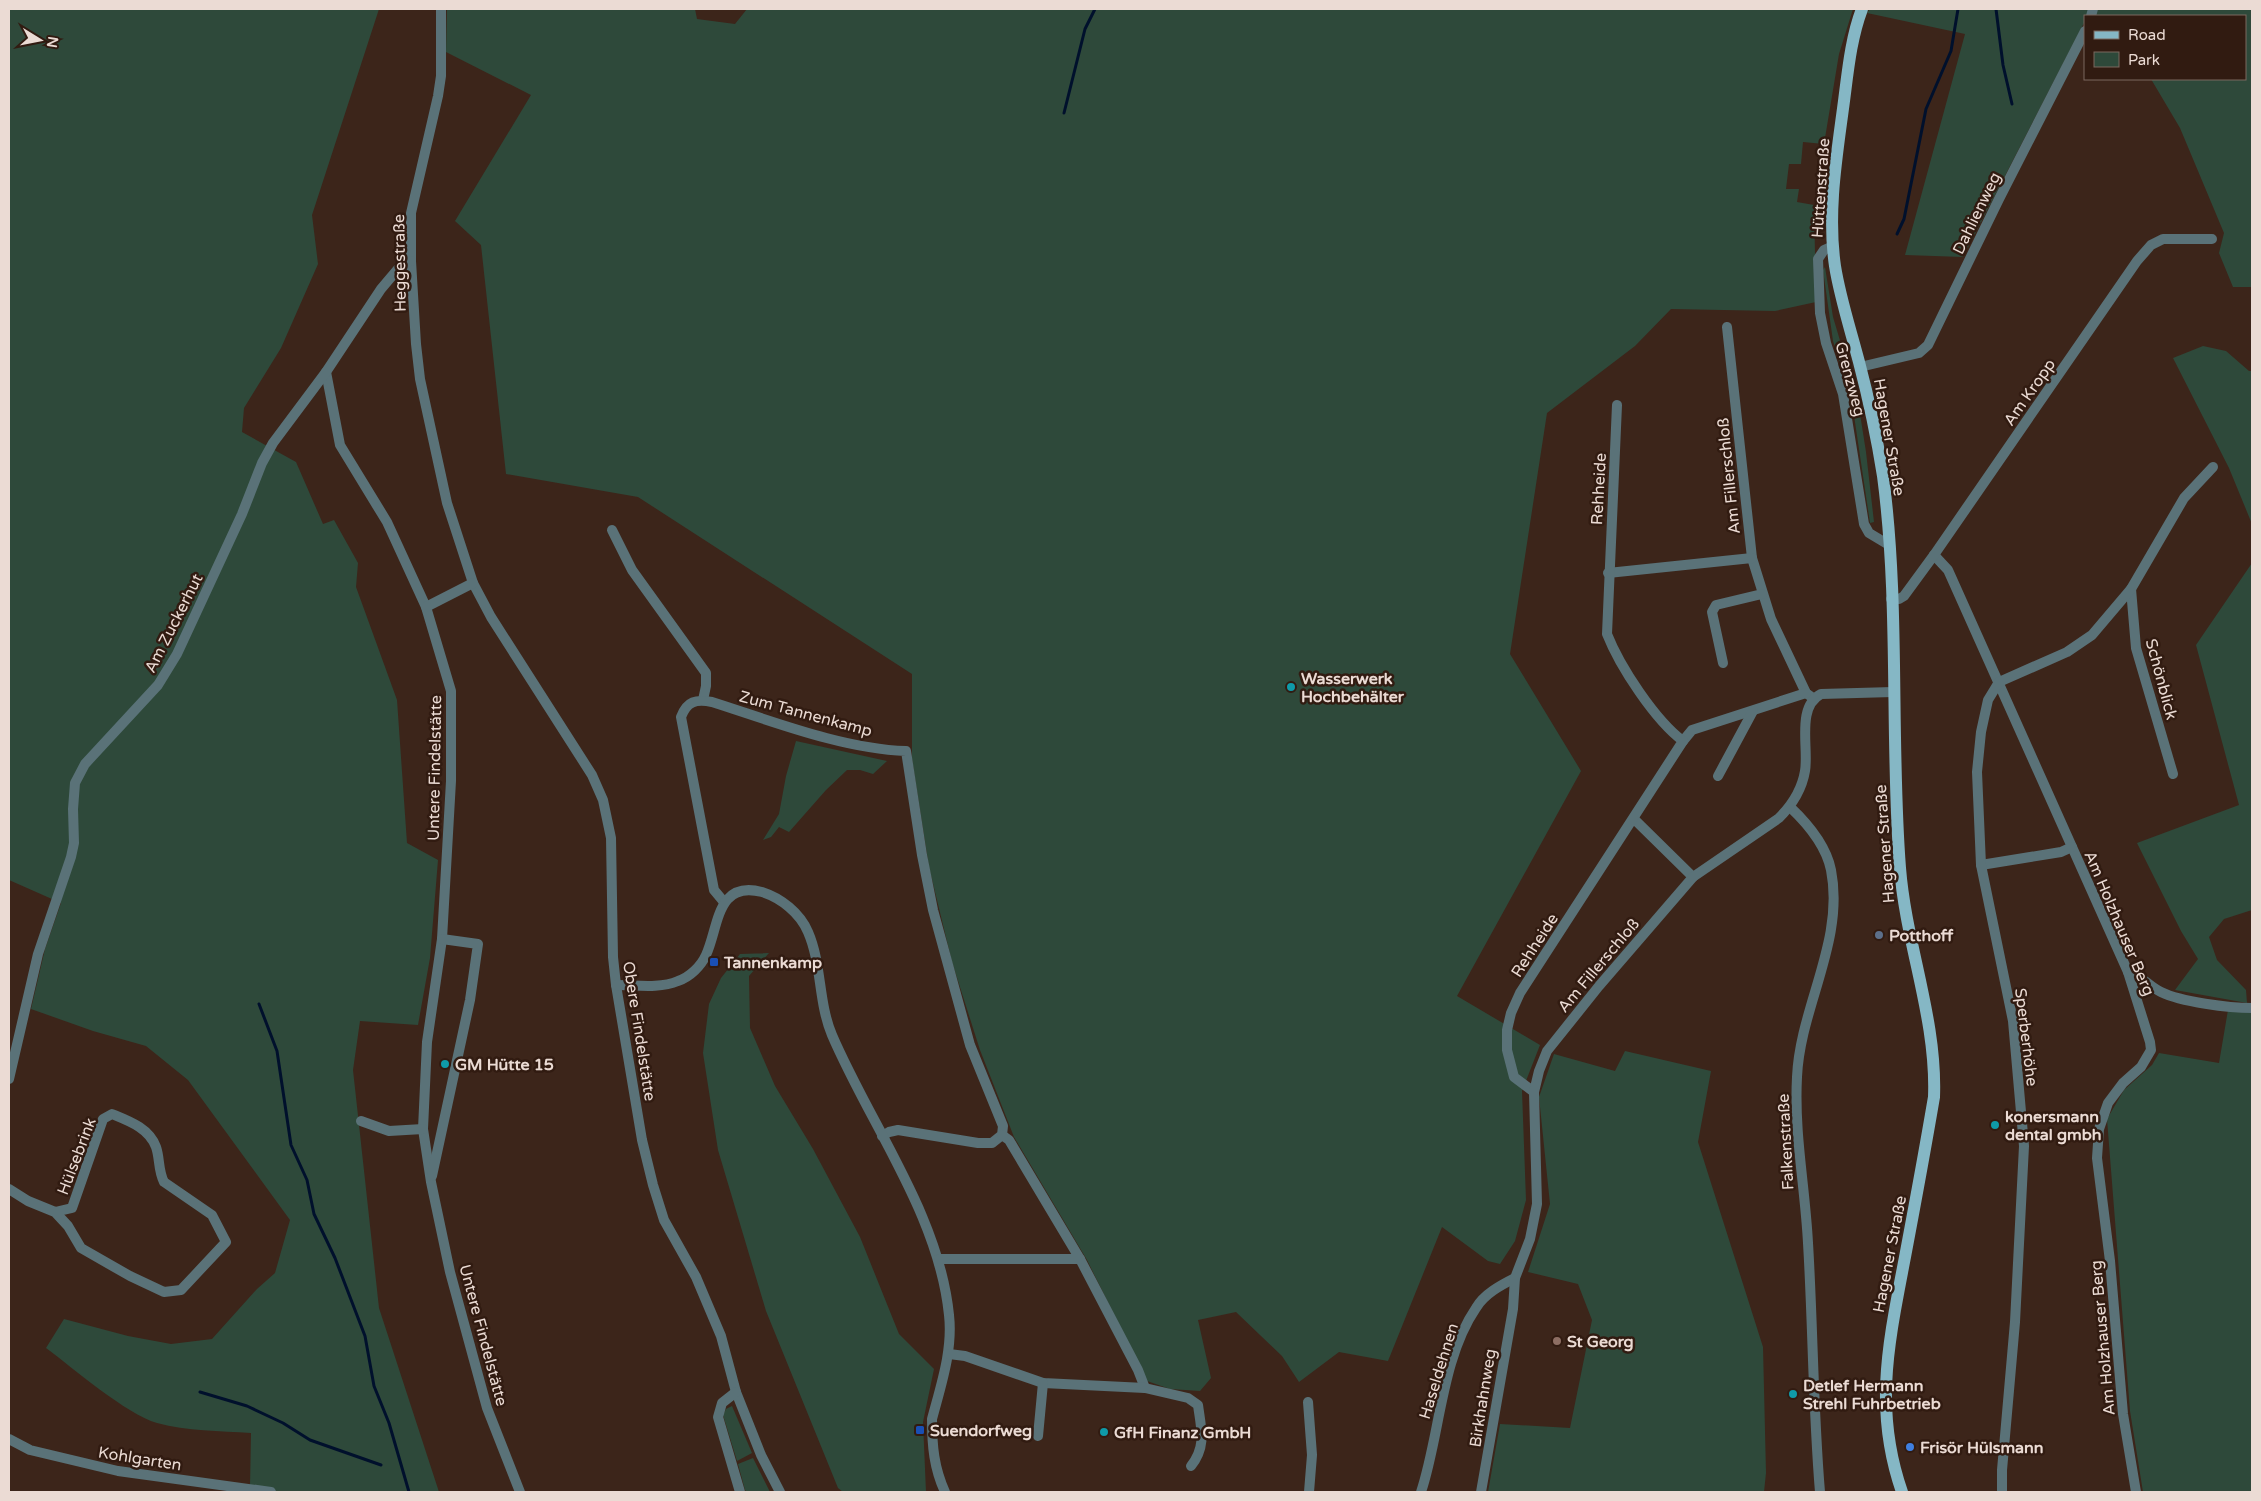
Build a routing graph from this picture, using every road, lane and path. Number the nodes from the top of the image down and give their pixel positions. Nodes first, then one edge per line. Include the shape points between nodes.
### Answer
1 (442, 9) edge
2 (1862, 9) edge
3 (2084, 33) edge
4 (2212, 239) dead end
5 (1833, 246) junction
6 (411, 261) junction
7 (1727, 326) dead end
8 (1860, 367) junction
9 (326, 372) junction
10 (1617, 405) dead end
11 (438, 460) joint
12 (2213, 467) dead end
13 (612, 530) dead end
14 (1889, 545) junction
15 (1934, 555) junction
16 (1752, 558) junction
17 (1608, 573) junction
18 (473, 583) junction
19 (2131, 589) junction
20 (1762, 594) junction
21 (1891, 599) junction
22 (426, 607) junction
23 (1723, 663) dead end
24 (1999, 682) junction
25 (1893, 692) junction
26 (1809, 696) junction
27 (702, 700) junction
28 (1753, 711) junction
29 (1683, 742) junction
30 (2174, 774) dead end
31 (1718, 776) dead end
32 (1790, 807) junction
33 (1634, 819) junction
34 (2072, 847) junction
35 (1981, 865) junction
36 (1693, 877) junction
37 (724, 902) junction
38 (442, 939) junction
39 (2128, 972) junction
40 (616, 984) junction
41 (2252, 1008) edge
42 (9, 1079) edge
43 (1534, 1092) junction
44 (360, 1121) dead end
45 (423, 1130) junction
46 (1002, 1135) junction
47 (882, 1136) junction
48 (431, 1182) junction
49 (9, 1189) edge
50 (55, 1212) junction
51 (939, 1259) junction
52 (1080, 1259) junction
53 (1515, 1278) junction
54 (1512, 1309) joint
55 (949, 1354) junction
56 (1043, 1383) junction
57 (1145, 1388) junction
58 (736, 1392) junction
59 (1308, 1402) dead end
60 (1038, 1436) dead end
61 (9, 1439) edge
62 (1191, 1466) dead end
63 (937, 1476) junction
64 (271, 1492) edge
65 (520, 1492) edge
66 (740, 1492) edge
67 (780, 1492) edge
68 (935, 1492) edge
69 (945, 1492) edge
70 (1309, 1492) edge
71 (1421, 1492) edge
72 (1481, 1492) edge
73 (1820, 1492) edge
74 (1902, 1492) edge
75 (2002, 1492) edge
76 (2136, 1492) edge

1 - 6 street, Heggestraße via 441,76 412,213
2 - 5 main road, Hüttenstraße via 1850,54 1836,166
3 - 8 street, Dahlienweg via 1928,345 1919,353
4 - 15 street, Am Kropp via 2163,239 2151,245 2137,260
5 - 8 main road, Hüttenstraße via 1838,281
5 - 14 street, Grenzweg via 1818,258 1820,313 1843,394 1864,524 1869,532
6 - 9 street, Am Zuckerhut via 403,263 381,289
6 - 11 street, Heggestraße via 420,379
7 - 16 street, Am Fillerschloß
8 - 14 main road, Hagener Straße via 1879,449
9 - 22 street, Untere Findelstätte via 340,445 387,522
9 - 42 street, Am Zuckerhut via 273,443 262,463 177,654 158,684 84,764 75,784 71,857 38,954
10 - 17 street, Rehheide
11 - 18 street, Obere Findelstätte via 447,503
12 - 19 street via 2184,498
13 - 27 street via 632,570 706,673
14 - 21 main road, Hagener Straße
15 - 21 street, Am Kropp via 1904,596
15 - 24 street, Am Holzhauser Berg via 1948,570
16 - 17 street
16 - 20 street, Am Fillerschloß
17 - 29 street, Rehheide via 1607,634 1613,650 1658,718
18 - 22 street
18 - 40 street, Obere Findelstätte via 491,617 592,775 603,800 611,838
19 - 24 street via 2092,635 2067,652
19 - 30 street, Schönblick via 2136,648
20 - 23 street via 1716,605 1712,612
20 - 26 street, Am Fillerschloß
21 - 25 main road, Hagener Straße
22 - 38 street, Untere Findelstätte via 451,692 451,781
24 - 34 street, Am Holzhauser Berg
24 - 35 street, Sperberhöhe via 1988,700 1977,772
25 - 26 street
25 - 74 main road, Hagener Straße via 1902,886 1935,1068 1934,1097 1885,1374 1886,1423
26 - 28 street, Rehheide
26 - 32 street, Am Fillerschloß via 1805,770
27 - 37 street via 693,701 685,707 681,717 714,890
27 - 46 street, Zum Tannenkamp via 820,736 888,751 906,751 933,910 970,1045 1003,1126
28 - 29 street, Rehheide via 1692,730
28 - 31 street
29 - 33 street, Rehheide
32 - 36 street, Am Fillerschloß
32 - 73 street, Falkenstraße via 1821,844 1831,869 1834,905 1829,943 1804,1028 1797,1083 1796,1127 1808,1241
33 - 36 street
33 - 43 street, Rehheide via 1520,993 1511,1013 1507,1050 1514,1076
34 - 35 street via 2061,852
34 - 39 street, Am Holzhauser Berg
35 - 75 street, Sperberhöhe via 2012,1021 2024,1146 2019,1272
36 - 43 street, Am Fillerschloß via 1560,1033 1539,1071
37 - 40 street via 706,957 695,971 660,986
37 - 47 street via 732,894 762,892 780,900 796,913 808,931 815,953 832,1033
38 - 45 street, Untere Findelstätte via 427,1042
38 - 48 street, Untere Findelstätte via 478,944 470,1000
39 - 41 street via 2141,976 2162,992 2218,1006
39 - 76 street, Am Holzhauser Berg via 2151,1050 2141,1067 2108,1103 2099,1129 2097,1158 2110,1261 2123,1414
40 - 58 street, Obere Findelstätte via 642,1140 653,1185 664,1220 696,1277 721,1336
43 - 53 street, Am Fillerschloß via 1537,1204 1530,1239
44 - 45 street via 389,1132
45 - 48 street, Untere Findelstätte
46 - 47 street via 992,1143 898,1130
46 - 52 street, Zum Tannenkamp
47 - 51 street
48 - 65 street, Untere Findelstätte via 450,1272 487,1408
49 - 50 street, Hülsebrink
50 - 50 street, Hülsebrink via 81,1248 164,1292 181,1290 226,1242 212,1215 164,1182 156,1147 148,1134 135,1123 112,1114 103,1119 72,1208
51 - 52 street
51 - 55 street via 950,1316
52 - 57 street, Zum Tannenkamp
53 - 54 street, Am Fillerschloß
53 - 71 street, Haseldehnen via 1476,1306 1462,1334 1445,1387
54 - 72 street, Birkhahnweg
55 - 56 street via 965,1356
55 - 63 street via 932,1419
56 - 57 street
56 - 60 street
57 - 62 street via 1188,1398 1198,1405 1202,1441 1199,1456
58 - 66 street via 722,1403 718,1418
58 - 67 street, Obere Findelstätte
59 - 70 street via 1312,1455
61 - 64 street, Kohlgarten via 30,1450 118,1471
63 - 68 street
63 - 69 street

